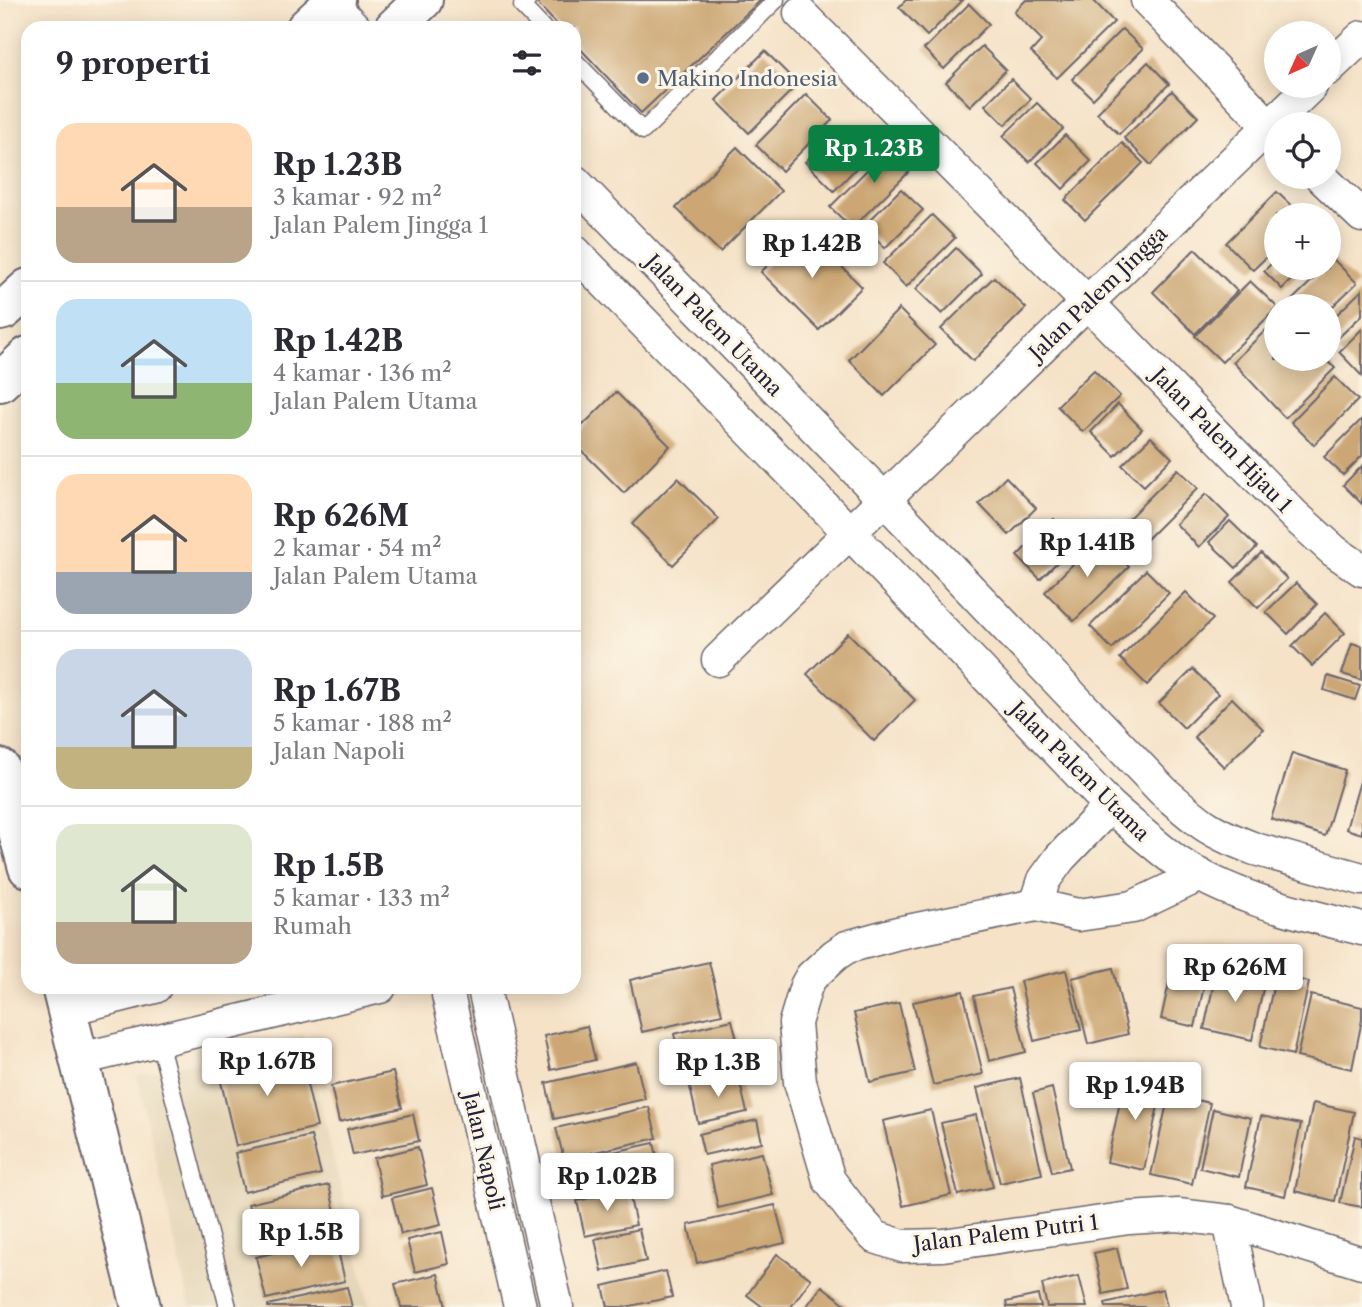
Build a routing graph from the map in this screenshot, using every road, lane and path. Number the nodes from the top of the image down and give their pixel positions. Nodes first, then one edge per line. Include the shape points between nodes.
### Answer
1 (528, 0) edge
2 (1147, 0) edge
3 (788, 6) edge
4 (536, 21) edge
5 (1362, 37) edge
6 (1341, 57) edge
7 (581, 67) edge
8 (1300, 98) edge
9 (1287, 112) edge
10 (1264, 121) edge
11 (1264, 137) edge
12 (581, 188) edge
13 (1334, 189) edge
14 (1362, 216) edge
15 (581, 258) edge
16 (21, 294) edge
17 (1088, 303) junction
18 (0, 311) edge
19 (21, 362) edge
20 (0, 382) edge
21 (884, 499) junction
22 (850, 533) junction
23 (1362, 569) edge
24 (718, 660) dead end
25 (0, 768) edge
26 (1110, 806) junction
27 (21, 843) edge
28 (1200, 875) junction
29 (1362, 879) edge
30 (1036, 905) junction
31 (1362, 929) edge
32 (97, 994) edge
33 (351, 994) edge
34 (438, 994) edge
35 (448, 994) edge
36 (470, 994) edge
37 (486, 994) edge
38 (64, 998) edge
39 (159, 1041) junction
40 (80, 1059) junction
41 (1229, 1221) junction
42 (1362, 1263) edge
43 (141, 1307) edge
44 (228, 1307) edge
45 (520, 1307) edge
46 (557, 1307) edge
47 (1247, 1307) edge

1 - 4 lane via 522,6
2 - 10 street
3 - 7 lane via 643,131
3 - 17 street, Jalan Palem Hijau 1
5 - 6 street
8 - 9 street, Jalan Palem Jingga
11 - 17 street, Jalan Palem Jingga
12 - 21 street, Jalan Palem Utama
13 - 14 street
15 - 22 street, Jalan Palem Utama
16 - 18 street
17 - 21 street, Jalan Palem Jingga
17 - 23 street, Jalan Palem Hijau 1 via 1302,522
19 - 20 street
21 - 22 street
21 - 29 street, Jalan Palem Utama via 1144,772 1203,824 1255,849
22 - 24 street
22 - 26 street, Jalan Palem Utama
25 - 27 street
26 - 28 street, Jalan Palem Utama
26 - 30 street via 1060,858 1044,880
28 - 30 street, Jalan Palem Putri 1 via 1133,906 1078,915
28 - 31 street, Jalan Palem Utama via 1273,905
30 - 41 street, Jalan Palem Putri 1 via 847,947 811,977 795,1023 800,1082 829,1180 875,1237 902,1246 943,1245 1129,1218 1178,1215
32 - 38 street
33 - 39 street
34 - 45 street, Jalan Napoli
35 - 36 street, Jalan Napoli
37 - 46 street, Jalan Napoli
38 - 40 street
39 - 40 street
39 - 44 lane
40 - 43 street
41 - 42 street, Jalan Palem Putri 1
41 - 47 street

